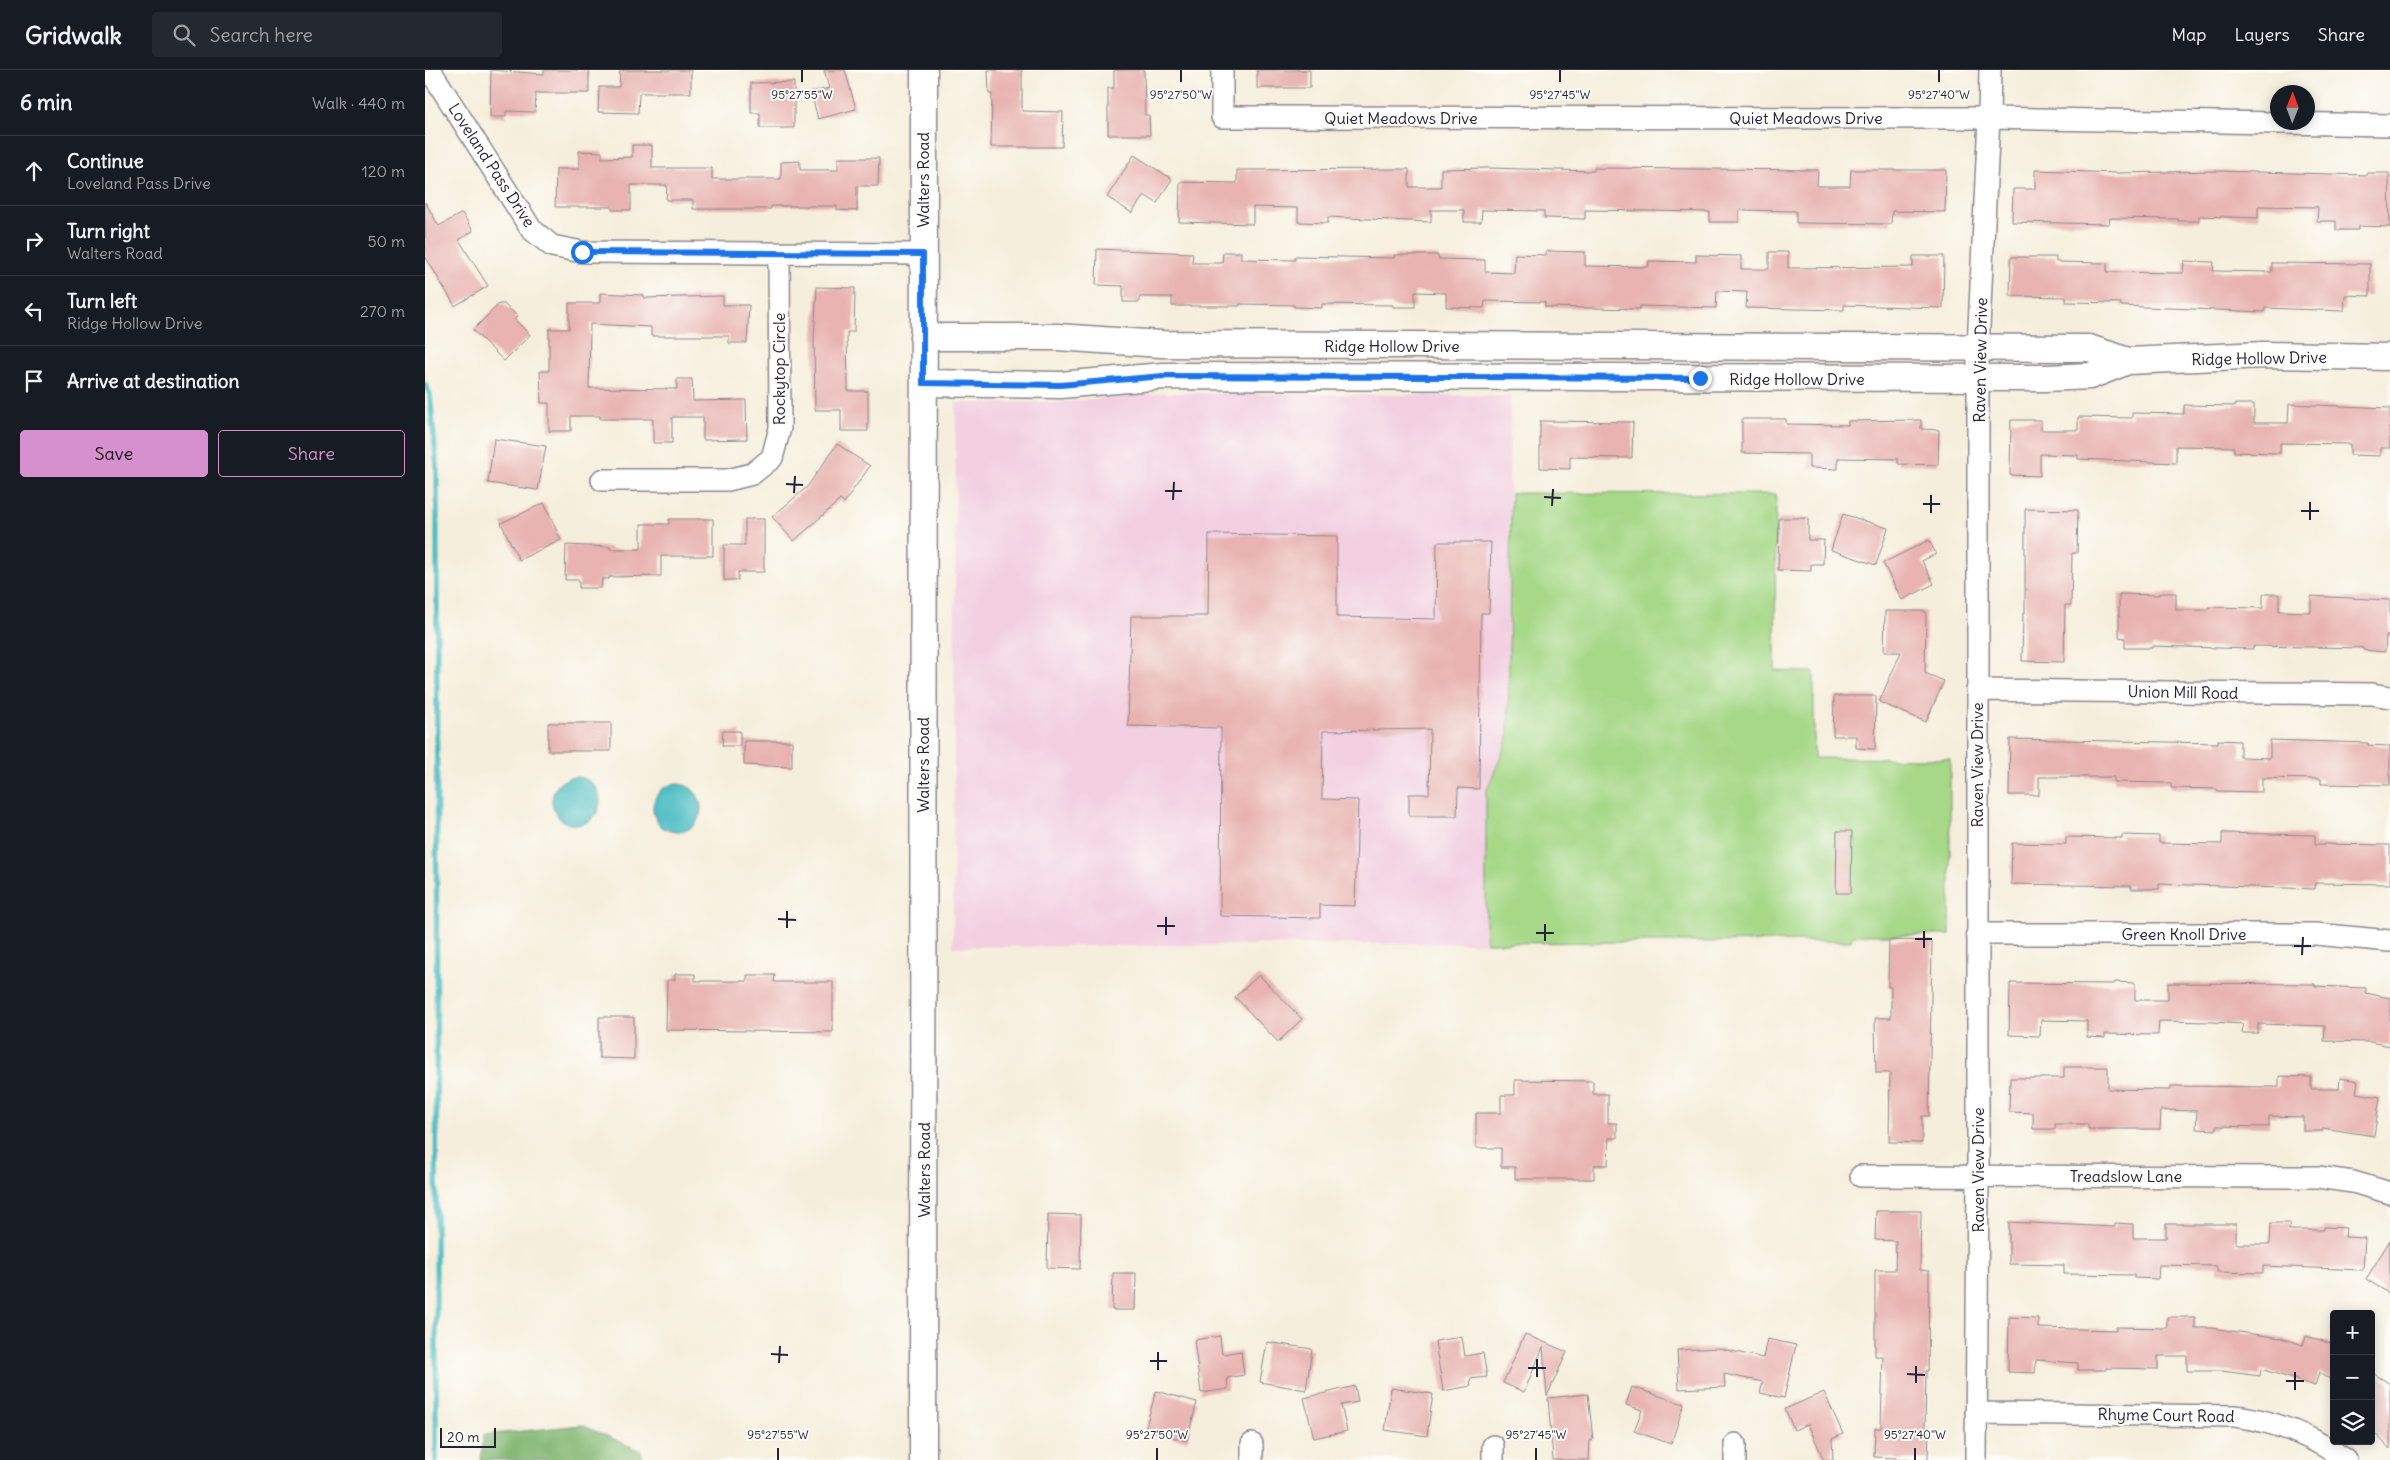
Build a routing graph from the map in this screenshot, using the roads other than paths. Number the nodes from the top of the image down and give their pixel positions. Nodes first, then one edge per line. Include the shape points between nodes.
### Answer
1 (431, 70) edge
2 (924, 70) edge
3 (1222, 70) edge
4 (1990, 70) edge
5 (1989, 118) junction
6 (2390, 125) edge
7 (779, 254) junction
8 (923, 254) junction
9 (923, 337) junction
10 (1978, 348) junction
11 (2390, 357) edge
12 (2128, 361) junction
13 (1979, 379) junction
14 (923, 383) junction
15 (602, 480) dead end
16 (1977, 690) junction
17 (2390, 697) edge
18 (1977, 934) junction
19 (2390, 941) edge
20 (1861, 1176) dead end
21 (1978, 1176) junction
22 (2390, 1193) edge
23 (1976, 1413) junction
24 (923, 1460) edge
25 (1975, 1460) edge
26 (2346, 1460) edge

1 - 7 street, Loveland Pass Drive via 531,229 552,246 582,252
2 - 8 street, Walters Road
3 - 5 street, Quiet Meadows Drive via 1222,117
4 - 5 street, Raven View Drive
5 - 6 street, Quiet Meadows Drive
5 - 10 street, Raven View Drive
7 - 8 street, Loveland Pass Drive
7 - 15 street, Rockytop Circle via 780,428 772,458 753,474 727,480
8 - 9 street, Walters Road
9 - 10 street, Ridge Hollow Drive via 1057,337 1180,344
9 - 14 street, Walters Road
10 - 12 street, Ridge Hollow Drive via 2089,348
10 - 13 street, Raven View Drive
11 - 12 street, Ridge Hollow Drive via 2263,355
12 - 13 street, Ridge Hollow Drive via 2090,376
13 - 14 street, Ridge Hollow Drive via 1163,376 1060,385
13 - 16 street, Raven View Drive
14 - 24 street, Walters Road
16 - 17 street, Union Mill Road via 2372,694
16 - 18 street, Raven View Drive
18 - 19 street, Green Knoll Drive via 2316,934
18 - 21 street, Raven View Drive
20 - 21 street, Treadslow Lane
21 - 22 street, Treadslow Lane via 2318,1177 2353,1182
21 - 23 street, Raven View Drive
23 - 25 street, Raven View Drive
23 - 26 street, Rhyme Court Road via 2256,1418 2293,1430

